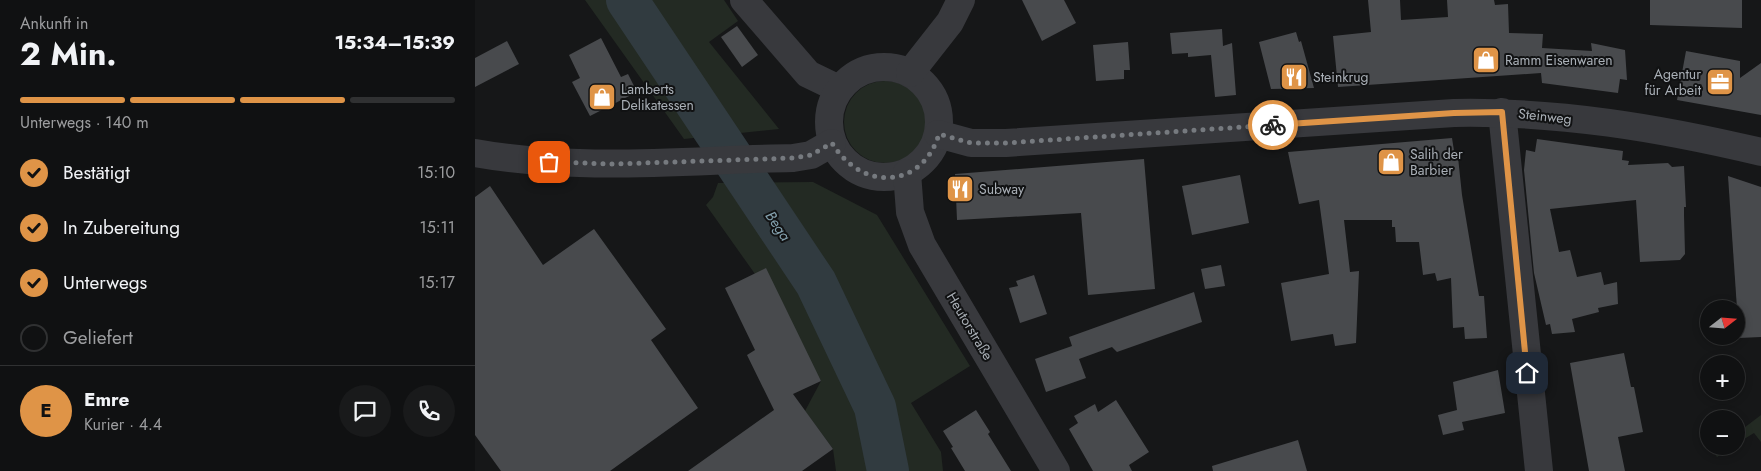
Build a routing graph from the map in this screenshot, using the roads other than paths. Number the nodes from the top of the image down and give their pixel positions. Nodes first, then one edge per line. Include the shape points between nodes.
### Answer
1 (744, 0) edge
2 (961, 0) edge
3 (909, 73) junction
4 (839, 89) junction
5 (1502, 112) junction
6 (939, 134) junction
7 (832, 143) junction
8 (475, 152) edge
9 (1761, 152) edge
10 (907, 173) junction
11 (1056, 471) edge
12 (1539, 471) edge

1 - 4 street via 808,74
2 - 3 street via 950,22
3 - 4 street via 881,66 865,70
3 - 6 street via 921,80 935,101 939,112
4 - 7 street via 829,116
5 - 6 street, Steinweg via 1006,143 971,143
5 - 9 street, Steinweg via 1642,127
5 - 12 street
6 - 10 street via 930,154
7 - 8 street via 811,155 793,158 569,164
7 - 10 street via 851,167 865,175 881,178
10 - 11 street, Heutorstraße via 910,212 922,245

